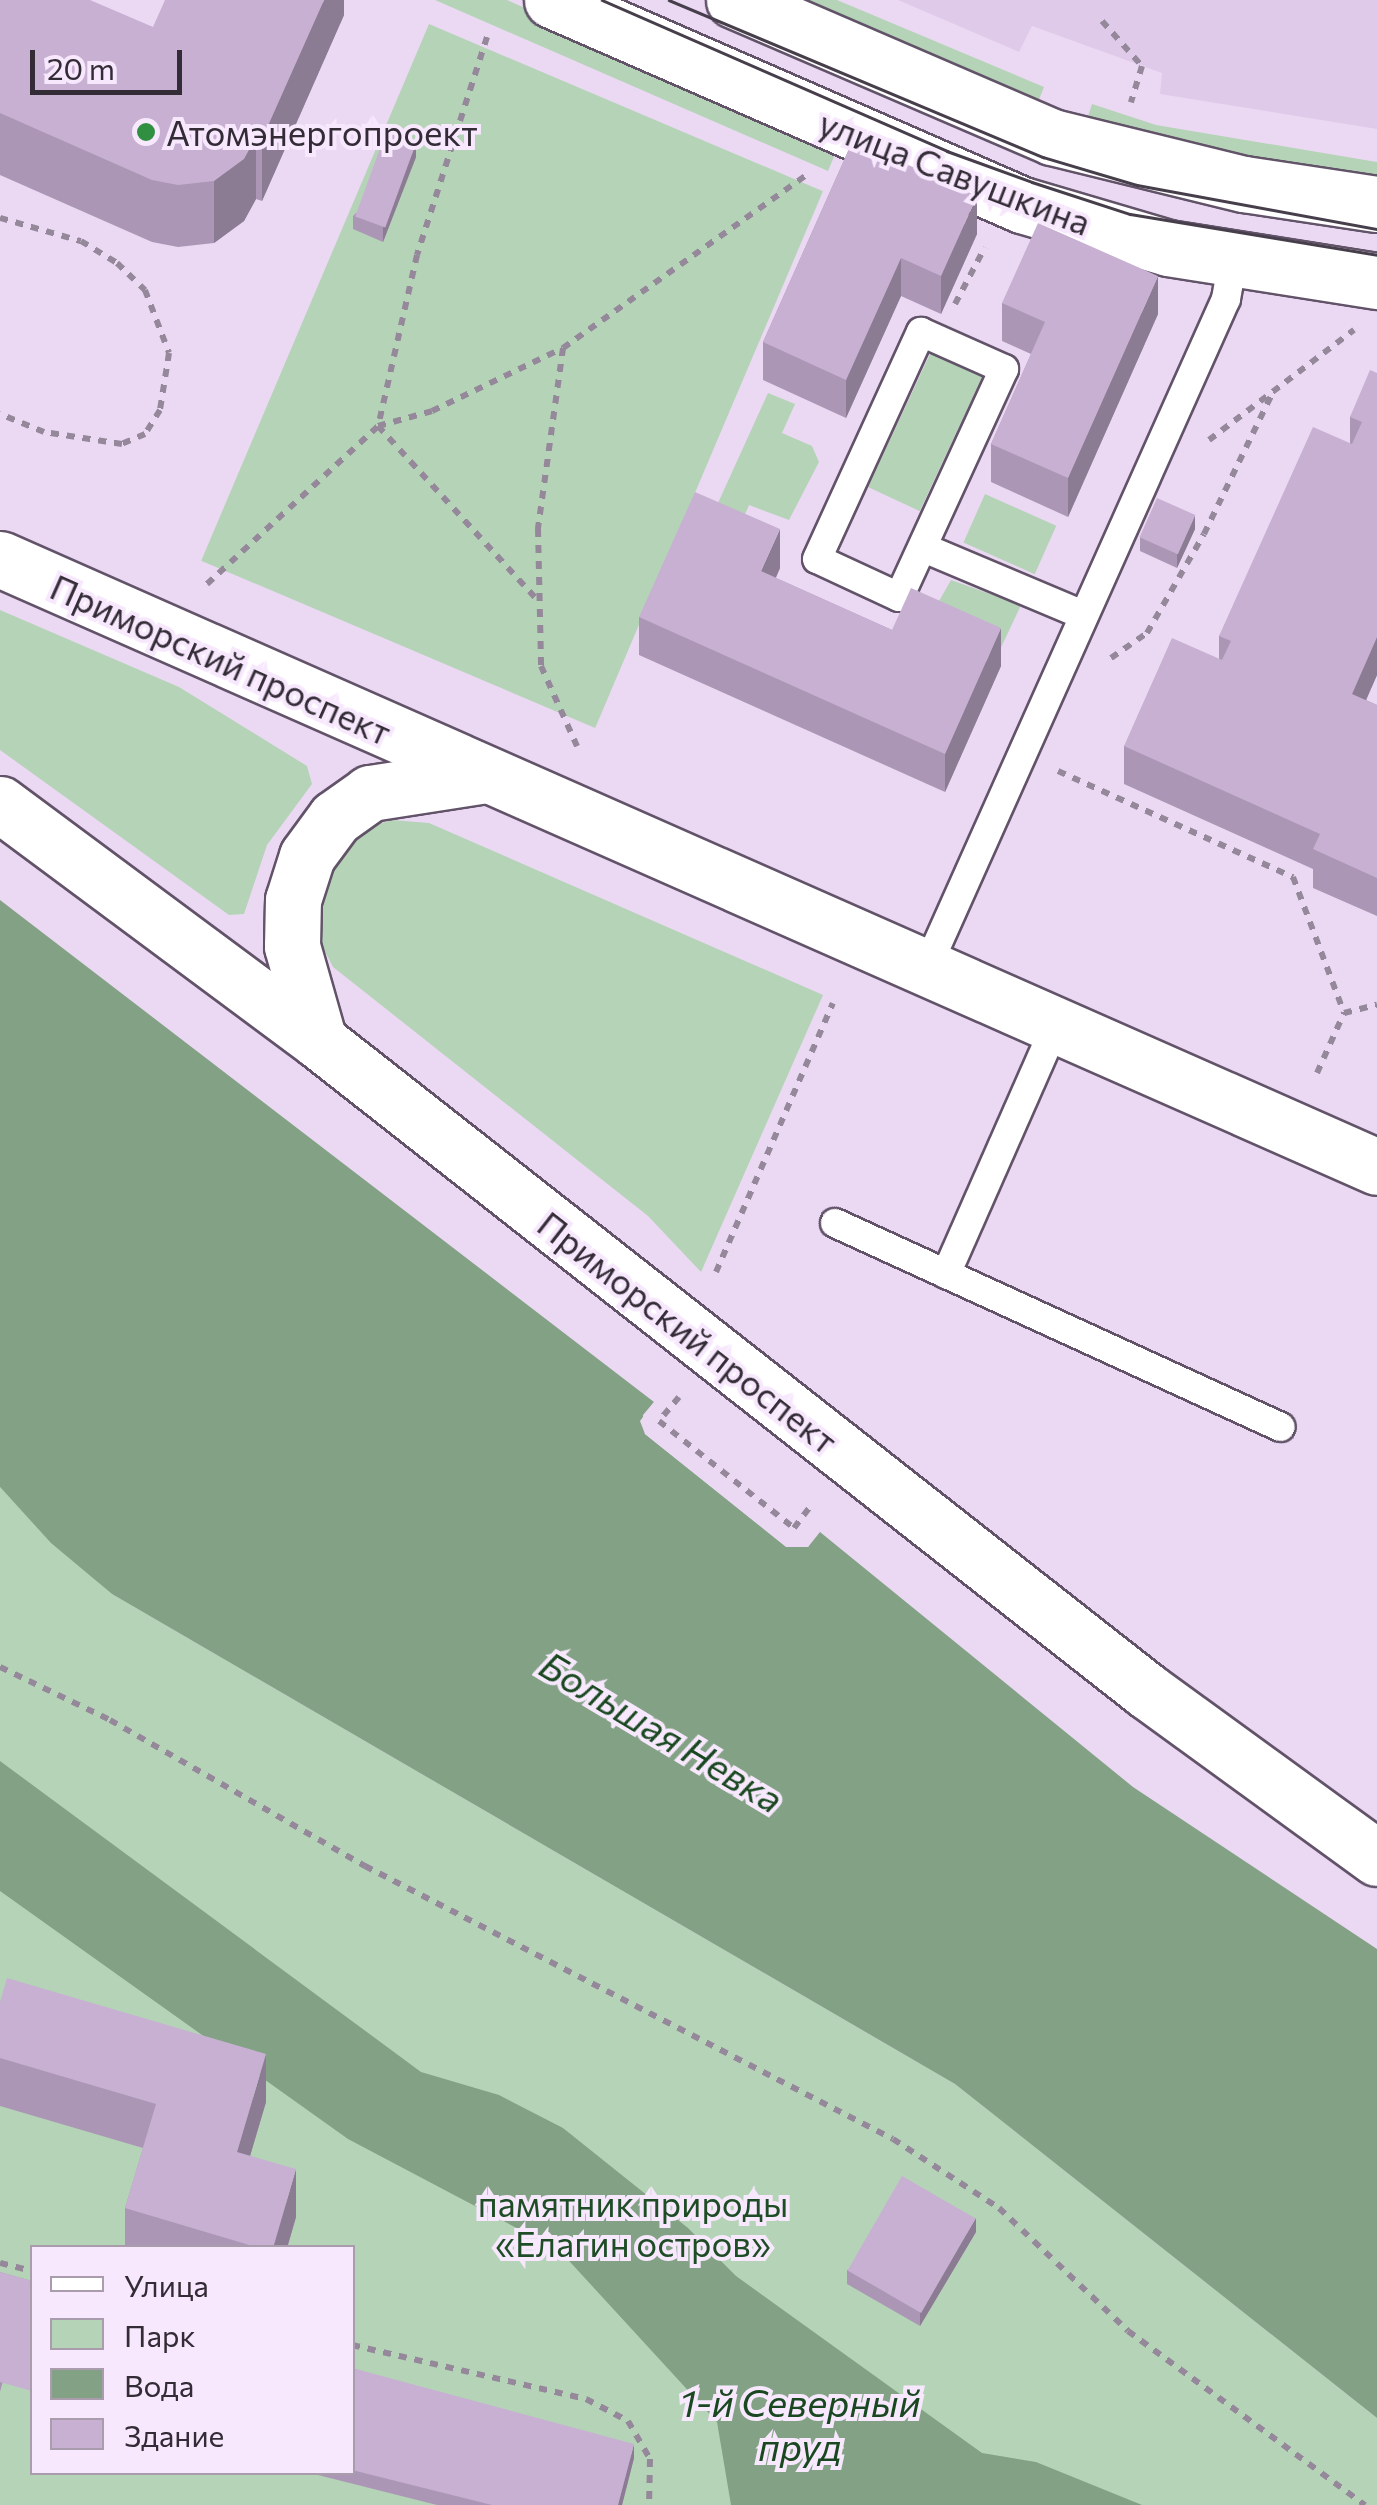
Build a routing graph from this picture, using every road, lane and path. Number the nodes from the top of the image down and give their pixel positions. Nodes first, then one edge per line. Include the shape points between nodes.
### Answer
1 (734, 0) edge
2 (561, 2) edge
3 (1102, 21) dead end
4 (487, 38) dead end
5 (1130, 103) dead end
6 (806, 175) dead end
7 (1377, 204) edge
8 (0, 218) edge
9 (993, 250) dead end
10 (1233, 260) junction
11 (1372, 300) edge
12 (940, 337) junction
13 (563, 348) junction
14 (1271, 396) junction
15 (0, 414) edge
16 (378, 426) junction
17 (1206, 442) dead end
18 (924, 548) junction
19 (0, 559) edge
20 (208, 584) dead end
21 (539, 602) junction
22 (1083, 615) junction
23 (1043, 703) junction
24 (577, 746) dead end
25 (1020, 754) junction
26 (480, 776) junction
27 (0, 804) edge
28 (927, 967) junction
29 (833, 1004) dead end
30 (1377, 1005) edge
31 (1344, 1013) junction
32 (1056, 1025) junction
33 (319, 1040) junction
34 (1317, 1074) dead end
35 (1377, 1166) edge
36 (834, 1223) dead end
37 (716, 1272) dead end
38 (946, 1274) junction
39 (678, 1397) dead end
40 (1280, 1426) dead end
41 (813, 1503) dead end
42 (0, 1666) edge
43 (1377, 1858) edge
44 (0, 2263) edge
45 (30, 2270) edge
46 (355, 2346) edge
47 (649, 2505) edge
48 (1365, 2505) edge

1 - 7 main road, улица Савушкина via 1052,136 1244,184
2 - 10 main road, улица Савушкина via 1022,205
3 - 5 path via 1142,66
4 - 16 path via 417,255
6 - 13 path
8 - 15 path via 81,241 116,263 145,290 169,353 160,410 145,434 122,444 44,432
9 - 12 path via 982,246
10 - 11 main road, улица Савушкина
10 - 22 lane via 1226,299
11 - 14 path
12 - 18 lane via 1004,369
12 - 18 lane via 916,337 817,559 899,597
13 - 16 path via 432,410
13 - 21 path via 538,529
14 - 17 path
14 - 23 path via 1147,633
16 - 20 path
16 - 21 path
18 - 22 lane
19 - 26 main road, Приморский проспект
21 - 24 path via 540,666
22 - 23 lane
23 - 25 lane
25 - 28 lane
25 - 31 path via 1293,877
26 - 28 main road, Приморский проспект
26 - 33 main road via 370,794 335,818 307,856 294,900 292,946
27 - 33 main road, Приморский проспект
28 - 32 main road, Приморский проспект
29 - 37 path
30 - 31 path
31 - 34 path
32 - 35 main road, Приморский проспект
32 - 38 lane
33 - 43 main road, Приморский проспект via 1146,1691
36 - 38 lane
38 - 40 lane
39 - 41 path via 659,1421 794,1528
42 - 48 path via 110,1720 364,1866 894,2138 999,2208 1128,2331
44 - 45 path
46 - 47 path via 586,2400 628,2421 650,2459

